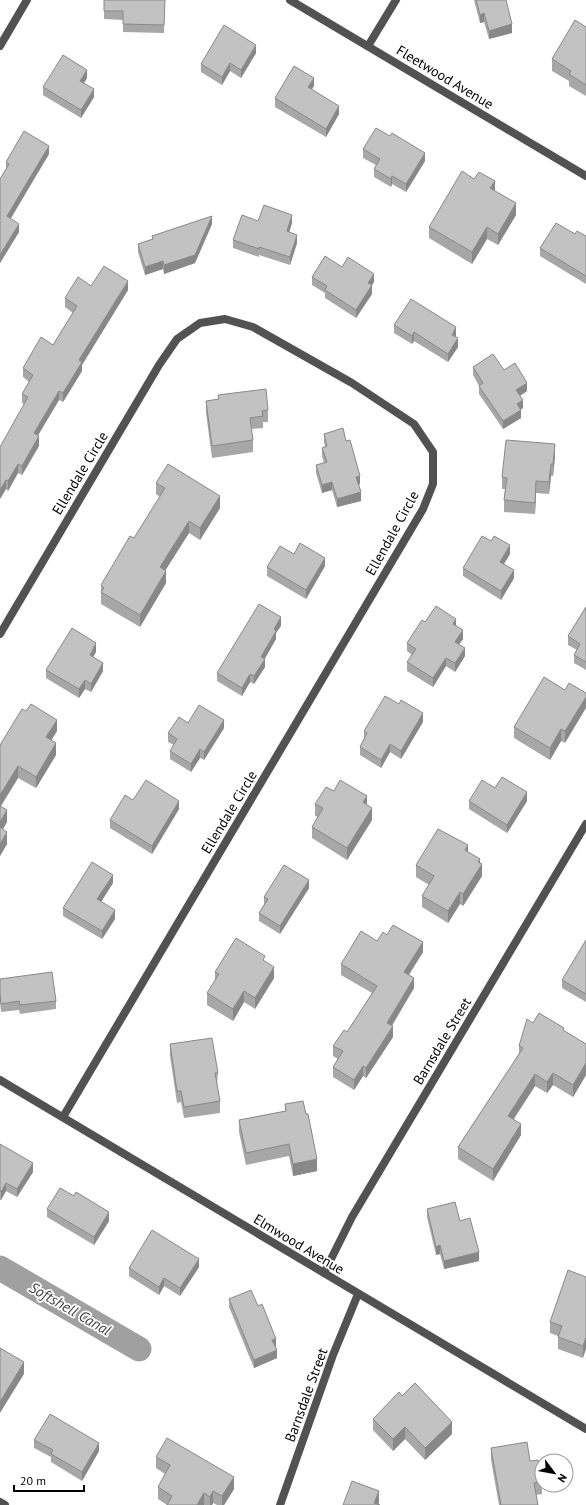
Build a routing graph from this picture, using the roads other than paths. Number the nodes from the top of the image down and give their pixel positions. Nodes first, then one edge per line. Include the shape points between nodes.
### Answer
1 (27, 0) edge
2 (290, 0) edge
3 (396, 0) edge
4 (0, 46) edge
5 (368, 46) junction
6 (586, 176) edge
7 (0, 634) edge
8 (586, 824) edge
9 (0, 1080) edge
10 (63, 1117) junction
11 (324, 1274) junction
12 (358, 1294) junction
13 (586, 1429) edge
14 (0, 1502) edge
15 (5, 1505) edge
16 (280, 1505) edge

1 - 4 street
2 - 5 street, Fleetwood Avenue
3 - 5 street
5 - 6 street, Fleetwood Avenue
7 - 10 street, Ellendale Circle via 159,365 177,340 200,323 225,319 253,327 352,383 414,424 433,452 433,484 423,509
8 - 11 street, Barnsdale Street via 352,1217
9 - 10 street, Elmwood Avenue
10 - 11 street, Elmwood Avenue
11 - 12 street, Elmwood Avenue
12 - 13 street, Elmwood Avenue
12 - 16 street, Barnsdale Street via 333,1355
14 - 15 street

